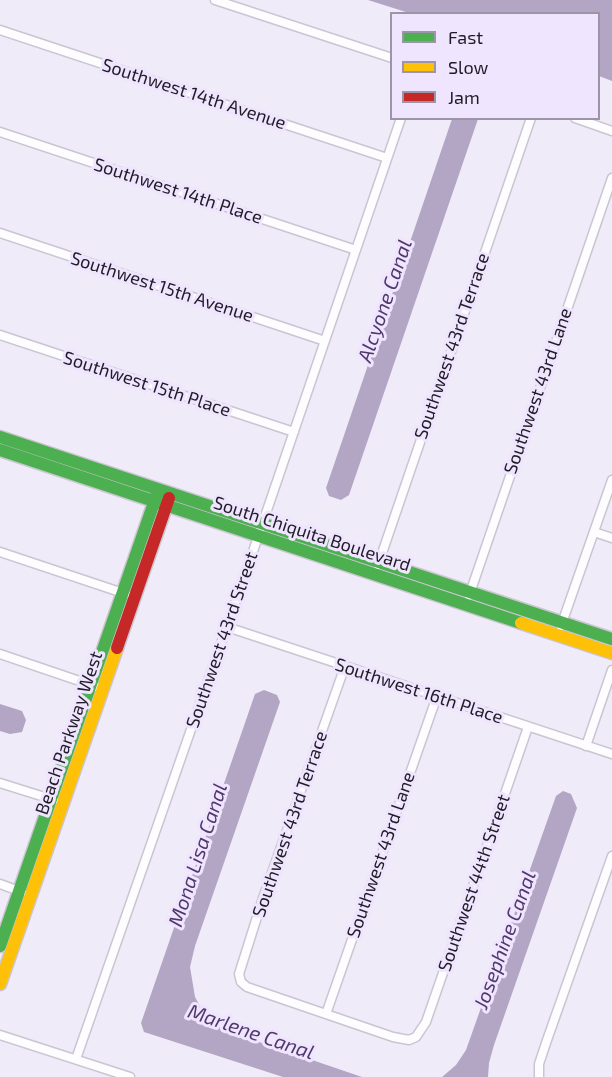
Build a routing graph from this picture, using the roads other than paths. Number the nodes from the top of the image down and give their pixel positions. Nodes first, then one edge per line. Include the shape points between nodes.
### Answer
1 (215, 0) edge
2 (0, 30) edge
3 (390, 57) edge
4 (400, 120) edge
5 (530, 120) edge
6 (581, 120) edge
7 (612, 131) edge
8 (0, 132) edge
9 (387, 158) junction
10 (612, 178) edge
11 (0, 233) edge
12 (356, 250) junction
13 (0, 335) edge
14 (325, 340) junction
15 (294, 432) junction
16 (0, 437) edge
17 (0, 450) edge
18 (612, 480) edge
19 (162, 497) junction
20 (261, 530) junction
21 (594, 532) junction
22 (612, 538) edge
23 (0, 552) edge
24 (377, 568) junction
25 (129, 595) junction
26 (468, 598) junction
27 (227, 627) junction
28 (560, 629) junction
29 (612, 639) edge
30 (612, 653) edge
31 (0, 654) edge
32 (345, 666) junction
33 (612, 670) edge
34 (97, 687) junction
35 (436, 696) junction
36 (528, 727) junction
37 (586, 746) junction
38 (612, 754) edge
39 (0, 783) edge
40 (57, 801) junction
41 (612, 856) edge
42 (0, 884) edge
43 (25, 893) junction
44 (0, 946) edge
45 (0, 984) edge
46 (326, 1014) junction
47 (0, 1035) edge
48 (76, 1059) junction
49 (130, 1077) edge
50 (539, 1077) edge

1 - 3 street
2 - 9 street, Southwest 14th Avenue
4 - 9 street, Southwest 43rd Street
5 - 24 street, Southwest 43rd Terrace
6 - 7 street
8 - 12 street, Southwest 14th Place
9 - 12 street, Southwest 43rd Street
10 - 26 street, Southwest 43rd Lane
11 - 14 street, Southwest 15th Avenue
12 - 14 street, Southwest 43rd Street
13 - 15 street, Southwest 15th Place
14 - 15 street, Southwest 43rd Street
15 - 20 street, Southwest 43rd Street
16 - 19 main road, South Chiquita Boulevard
17 - 19 main road, South Chiquita Boulevard
18 - 21 street
19 - 20 main road, South Chiquita Boulevard
19 - 25 main road, Beach Parkway West
20 - 24 main road, South Chiquita Boulevard
20 - 27 street, Southwest 43rd Street
21 - 22 street
21 - 28 street
23 - 25 street
24 - 26 main road, South Chiquita Boulevard
25 - 34 main road, Beach Parkway West
26 - 28 main road, South Chiquita Boulevard
27 - 32 street, Southwest 16th Place
27 - 48 street, Southwest 43rd Street
28 - 29 main road, South Chiquita Boulevard
28 - 30 main road, South Chiquita Boulevard
31 - 34 street
32 - 35 street, Southwest 16th Place
32 - 46 street, Southwest 43rd Terrace via 239,974 247,987 260,993
33 - 37 street
34 - 40 main road, Beach Parkway West
35 - 36 street, Southwest 16th Place
35 - 46 street, Southwest 43rd Lane
36 - 37 street, Southwest 16th Place
36 - 46 street, Southwest 44th Street via 426,1022 416,1037 401,1039
37 - 38 street, Southwest 16th Place
39 - 40 street
40 - 43 main road, Beach Parkway West
41 - 50 street via 539,1064
42 - 43 street
43 - 44 main road, Beach Parkway West
43 - 45 main road, Beach Parkway West
47 - 48 street
48 - 49 street

